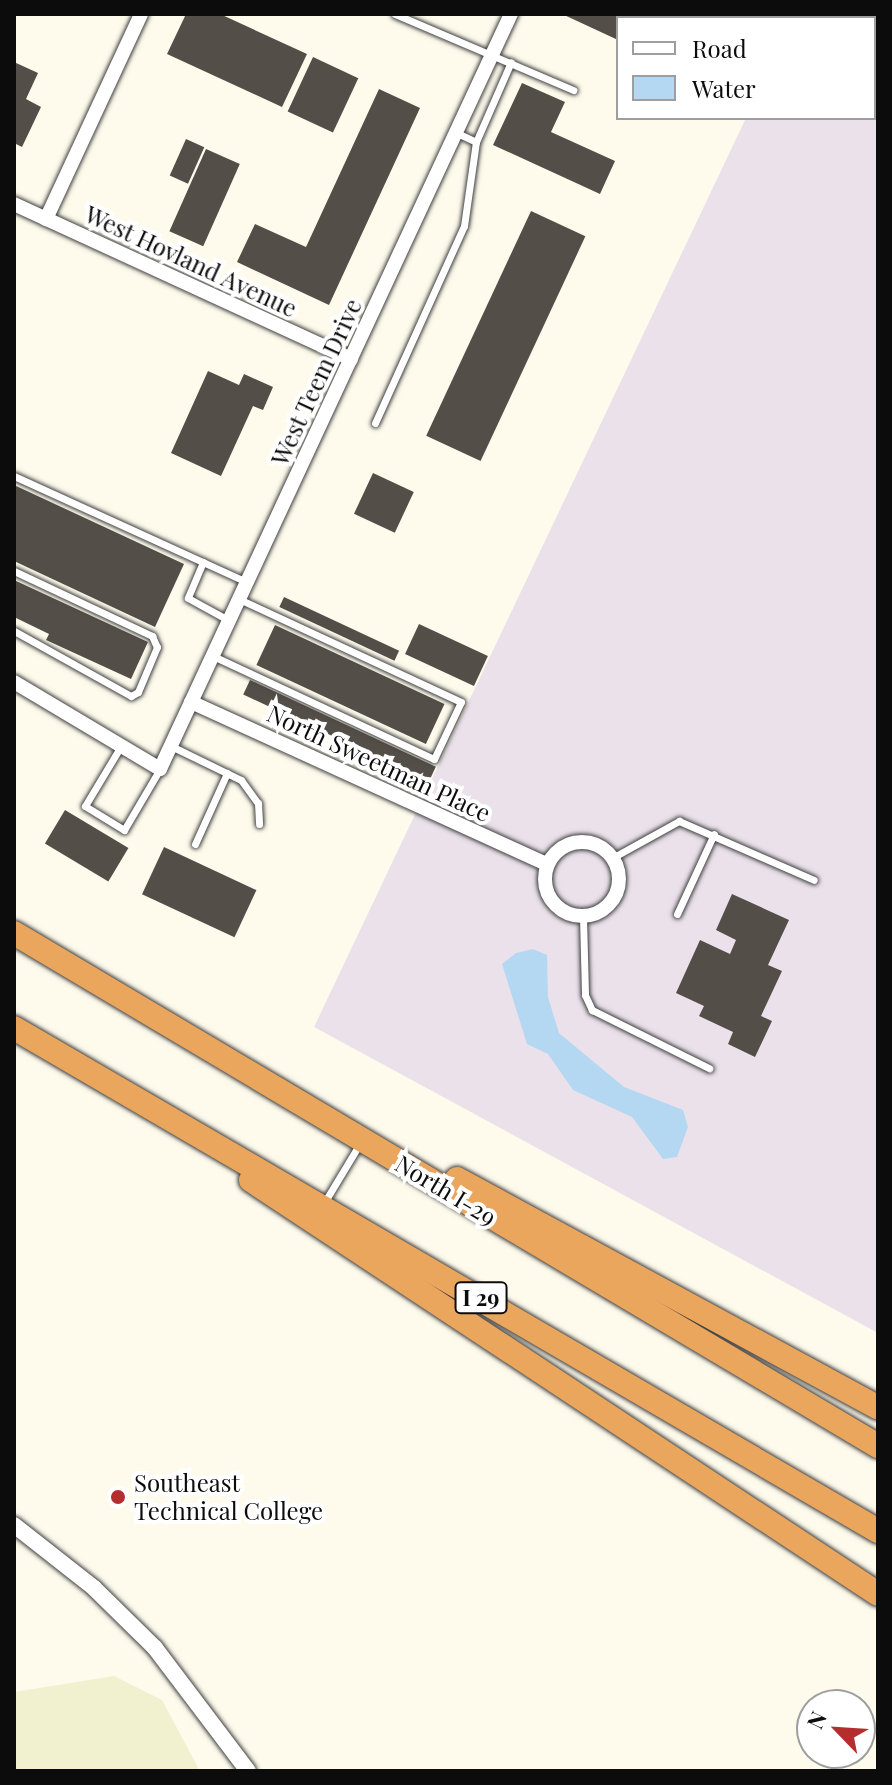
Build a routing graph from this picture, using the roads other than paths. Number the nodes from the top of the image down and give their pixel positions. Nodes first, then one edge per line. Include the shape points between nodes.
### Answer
1 (141, 14) edge
2 (395, 14) edge
3 (511, 14) edge
4 (493, 53) junction
5 (511, 62) junction
6 (573, 90) dead end
7 (457, 133) junction
8 (476, 142) junction
9 (14, 204) edge
10 (46, 219) junction
11 (351, 359) junction
12 (375, 423) dead end
13 (14, 476) edge
14 (203, 562) junction
15 (14, 571) edge
16 (247, 582) junction
17 (239, 599) junction
18 (229, 621) junction
19 (14, 631) edge
20 (213, 656) junction
21 (14, 682) edge
22 (191, 702) junction
23 (121, 746) junction
24 (171, 746) junction
25 (160, 769) junction
26 (227, 773) junction
27 (259, 824) dead end
28 (714, 834) junction
29 (195, 844) dead end
30 (612, 858) junction
31 (548, 865) junction
32 (814, 880) dead end
33 (677, 914) dead end
34 (583, 917) junction
35 (14, 933) edge
36 (14, 1028) edge
37 (229, 1058) junction
38 (82, 1068) junction
39 (709, 1068) dead end
40 (362, 1139) junction
41 (323, 1204) junction
42 (878, 1408) edge
43 (878, 1446) edge
44 (14, 1525) edge
45 (878, 1531) edge
46 (878, 1594) edge
47 (248, 1771) edge

1 - 10 street
2 - 4 lane
3 - 4 street, West Teem Drive
4 - 5 lane
4 - 7 street, West Teem Drive
5 - 6 lane
5 - 8 lane
7 - 8 lane
7 - 11 street, West Teem Drive
8 - 12 lane via 464,226
9 - 10 street, West Hovland Avenue
10 - 11 street, West Hovland Avenue
11 - 16 street, West Teem Drive
13 - 14 lane
14 - 16 lane
14 - 18 lane via 188,598
15 - 19 lane via 152,636 157,647 138,692 131,696
16 - 17 street, West Teem Drive
17 - 18 street, West Teem Drive
17 - 20 lane via 461,702 434,759
18 - 20 street, West Teem Drive
20 - 22 street, West Teem Drive
21 - 23 street
22 - 24 street, West Teem Drive
22 - 31 street, North Sweetman Place
23 - 25 street
23 - 25 lane via 85,806 124,830
24 - 25 street, West Teem Drive
24 - 26 lane
26 - 27 lane via 253,791
26 - 29 lane
28 - 30 lane via 687,822 668,822
28 - 32 lane
28 - 33 lane
30 - 31 street via 599,846 575,843
30 - 34 street via 619,875 614,899
31 - 34 street via 545,877 551,900
34 - 39 lane via 585,995 592,1010
35 - 37 highway, North I-29
36 - 38 highway, I 29
37 - 40 highway, North I-29
37 - 42 highway
38 - 41 highway, I 29
38 - 46 highway
40 - 41 lane
40 - 43 highway, North I-29
41 - 45 highway, I 29
44 - 47 street via 94,1588 155,1648

